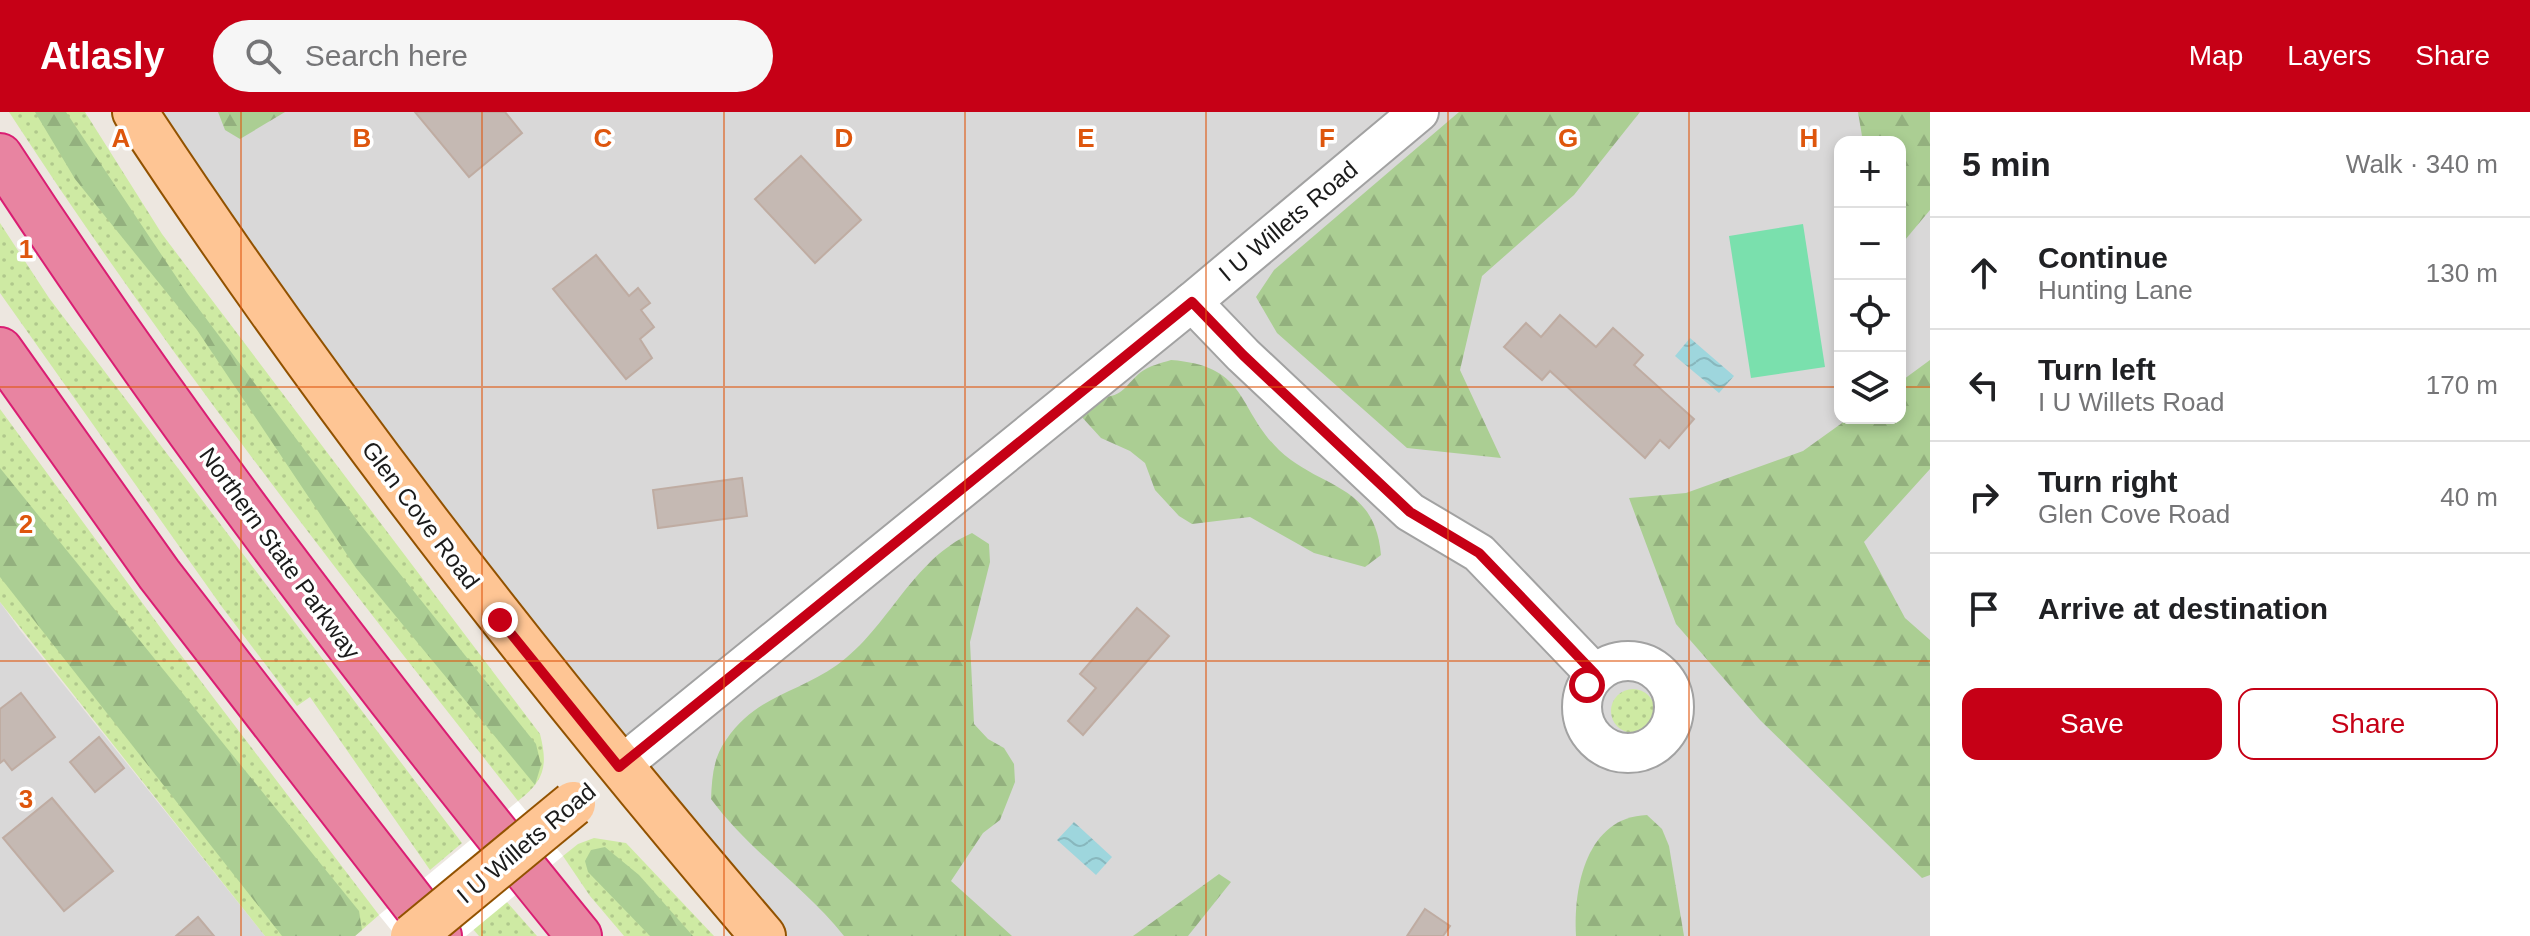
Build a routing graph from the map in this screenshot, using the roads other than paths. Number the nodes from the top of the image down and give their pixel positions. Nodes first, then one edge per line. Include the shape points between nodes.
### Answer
1 (135, 112) edge
2 (1419, 112) edge
3 (0, 156) edge
4 (1192, 302) junction
5 (0, 350) edge
6 (1595, 674) dead end
7 (619, 767) junction
8 (413, 936) edge
9 (439, 936) edge
10 (579, 936) edge
11 (763, 936) edge

1 - 7 main road, Glen Cove Road via 277,322 459,566
2 - 4 street, I U Willets Road
3 - 10 highway, Northern State Parkway via 249,513 385,695
4 - 6 street via 1410,512 1479,553
4 - 7 street, I U Willets Road
5 - 9 highway via 159,574
7 - 8 main road, I U Willets Road, bridge
7 - 11 main road, Glen Cove Road

